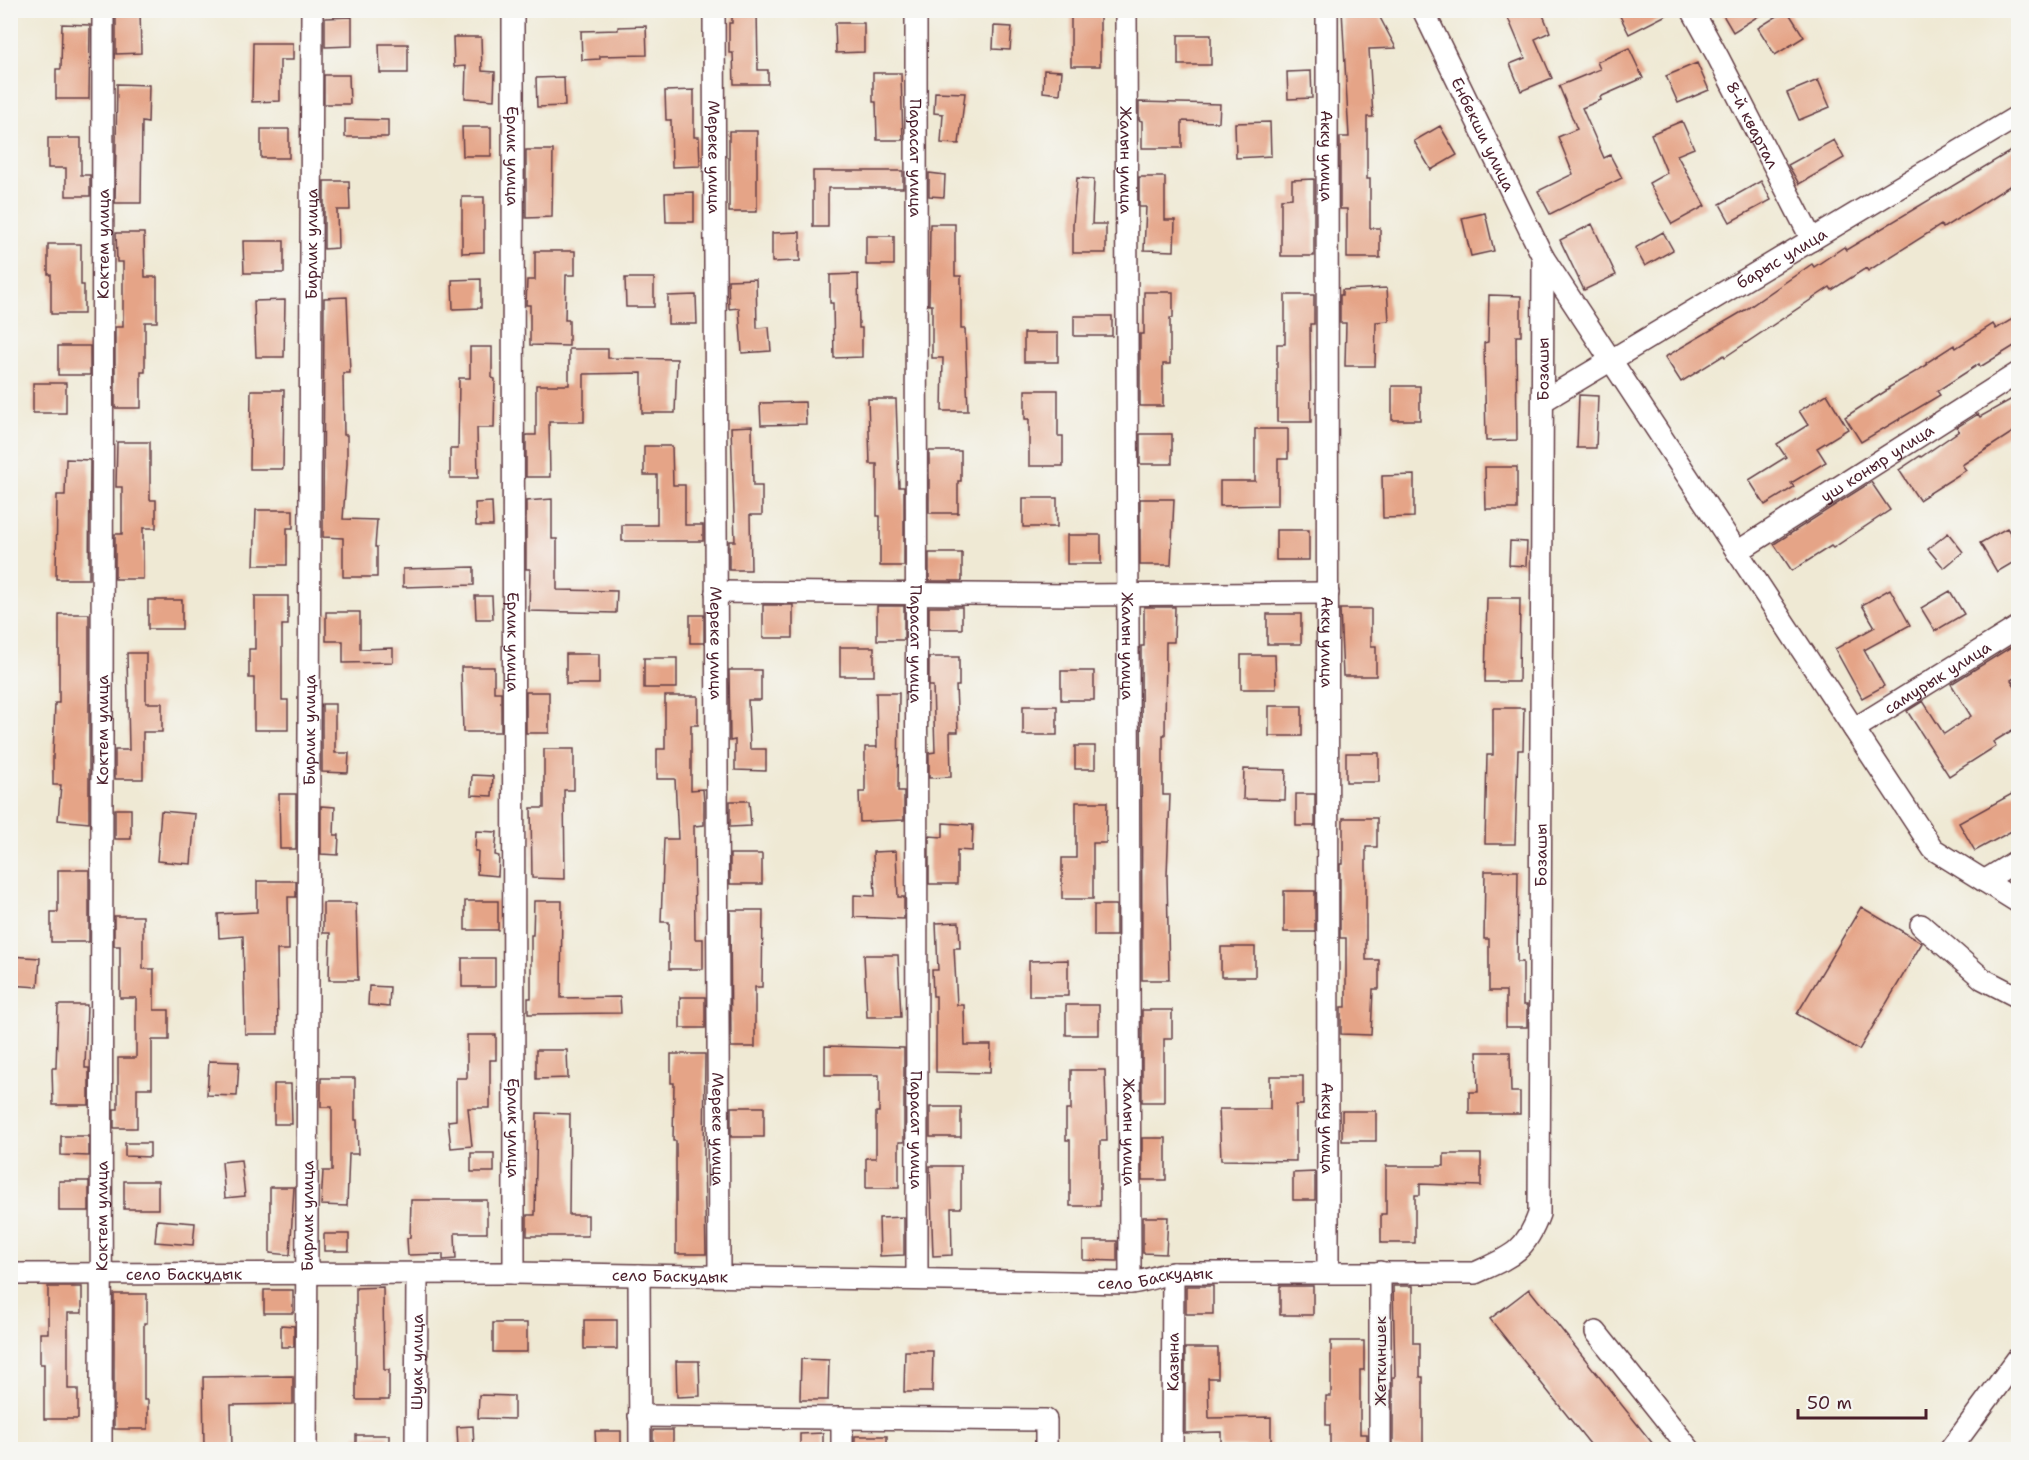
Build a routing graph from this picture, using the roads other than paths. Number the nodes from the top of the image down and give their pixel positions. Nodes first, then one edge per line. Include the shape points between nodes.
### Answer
1 (103, 10) edge
2 (312, 10) edge
3 (513, 10) edge
4 (714, 10) edge
5 (916, 10) edge
6 (1126, 10) edge
7 (1327, 10) edge
8 (1423, 10) edge
9 (1692, 10) edge
10 (2019, 116) edge
11 (1812, 240) junction
12 (1543, 257) junction
13 (1611, 360) junction
14 (2019, 373) edge
15 (1543, 401) junction
16 (1737, 552) junction
17 (716, 592) junction
18 (917, 592) junction
19 (1128, 593) junction
20 (1328, 593) junction
21 (2019, 627) edge
22 (1854, 729) junction
23 (2019, 860) edge
24 (1984, 881) junction
25 (2019, 902) edge
26 (1921, 925) dead end
27 (2019, 998) edge
28 (1328, 1272) junction
29 (1380, 1272) junction
30 (514, 1273) junction
31 (1173, 1273) junction
32 (10, 1274) edge
33 (306, 1274) junction
34 (417, 1274) junction
35 (100, 1275) junction
36 (639, 1275) junction
37 (719, 1275) junction
38 (917, 1279) junction
39 (1130, 1283) junction
40 (1596, 1332) dead end
41 (2019, 1358) edge
42 (639, 1416) junction
43 (842, 1418) junction
44 (101, 1449) edge
45 (306, 1449) edge
46 (416, 1449) edge
47 (640, 1449) edge
48 (842, 1449) edge
49 (1046, 1449) edge
50 (1172, 1449) edge
51 (1380, 1449) edge
52 (1690, 1449) edge
53 (1950, 1449) edge

1 - 35 street, Коктем улица
2 - 33 street, Бирлик улица
3 - 30 street, Ерлик улица
4 - 17 street, Мереке улица
5 - 18 street, Парасат улица
6 - 19 street, Жалын улица
7 - 20 street, Акку улица
8 - 12 street, Енбекши улица
9 - 11 street, 8-й квартал
10 - 11 street, барыс улица
11 - 13 street, барыс улица
12 - 13 street, Енбекши улица
12 - 15 street, Бозашы
13 - 15 street, барыс улица
13 - 16 street, Енбекши улица
14 - 16 street, уш коныр улица
15 - 29 street, Бозашы via 1539,1214 1532,1235 1512,1256 1475,1273
16 - 22 street, Енбекши улица
17 - 18 street
17 - 37 street, Мереке улица
18 - 19 street
18 - 38 street, Парасат улица
19 - 20 street
19 - 39 street, Жалын улица
20 - 28 street, Акку улица
21 - 22 street, самурык улица
22 - 24 street, Енбекши улица via 1933,849
23 - 24 street
24 - 25 street, Енбекши улица
26 - 27 street via 1983,979
28 - 29 street, Бозашы
28 - 31 street, село Баскудык
29 - 51 street, Жеткиншек
30 - 34 street, село Баскудык
30 - 36 street, село Баскудык
31 - 39 street, село Баскудык
31 - 50 street, Казына
32 - 35 street, село Баскудык
33 - 34 street, село Баскудык
33 - 35 street, село Баскудык
33 - 45 street, Бирлик улица
34 - 46 street, Шуак улица
35 - 44 street, Коктем улица
36 - 37 street, село Баскудык
36 - 42 street
37 - 38 street, село Баскудык
38 - 39 street, село Баскудык
40 - 52 street
41 - 53 street
42 - 43 street
42 - 47 street
43 - 48 street
43 - 49 street via 1047,1420

